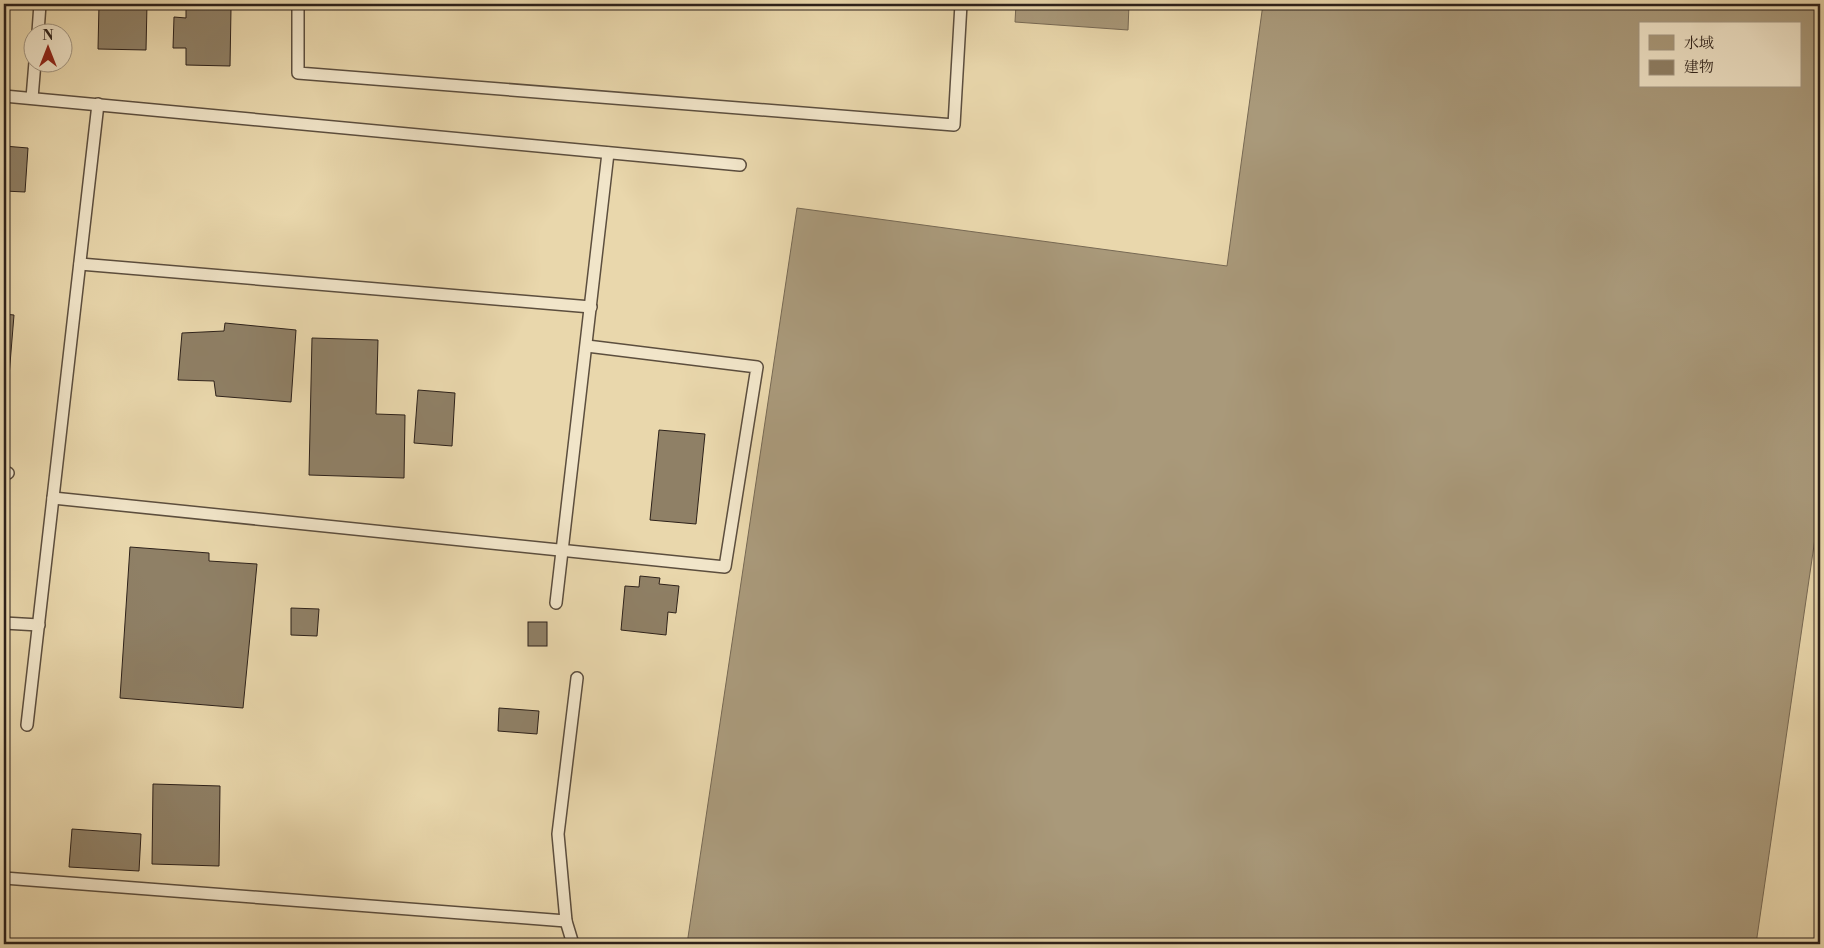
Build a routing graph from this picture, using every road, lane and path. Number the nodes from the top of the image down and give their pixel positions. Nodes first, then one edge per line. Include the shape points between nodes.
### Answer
1 (40, 4) edge
2 (298, 4) edge
3 (960, 4) edge
4 (39, 22) edge
5 (34, 72) edge
6 (4, 96) edge
7 (32, 98) junction
8 (98, 104) junction
9 (608, 153) junction
10 (740, 165) dead end
11 (80, 264) junction
12 (591, 307) junction
13 (587, 346) junction
14 (53, 498) junction
15 (562, 551) junction
16 (556, 603) dead end
17 (4, 622) edge
18 (39, 625) junction
19 (577, 678) dead end
20 (27, 725) dead end
21 (4, 878) edge
22 (566, 922) junction
23 (573, 944) edge

1 - 4 lane
2 - 3 lane via 298,73 954,125
5 - 7 lane
6 - 7 lane
7 - 8 lane
8 - 9 lane
8 - 11 lane
9 - 10 lane
9 - 12 lane
11 - 12 lane
11 - 14 lane
12 - 13 lane
13 - 15 lane
13 - 15 lane via 757,367 725,567
14 - 15 lane
14 - 18 lane
15 - 16 lane
17 - 18 lane
18 - 20 lane
19 - 22 lane via 558,834
21 - 22 lane
22 - 23 lane

